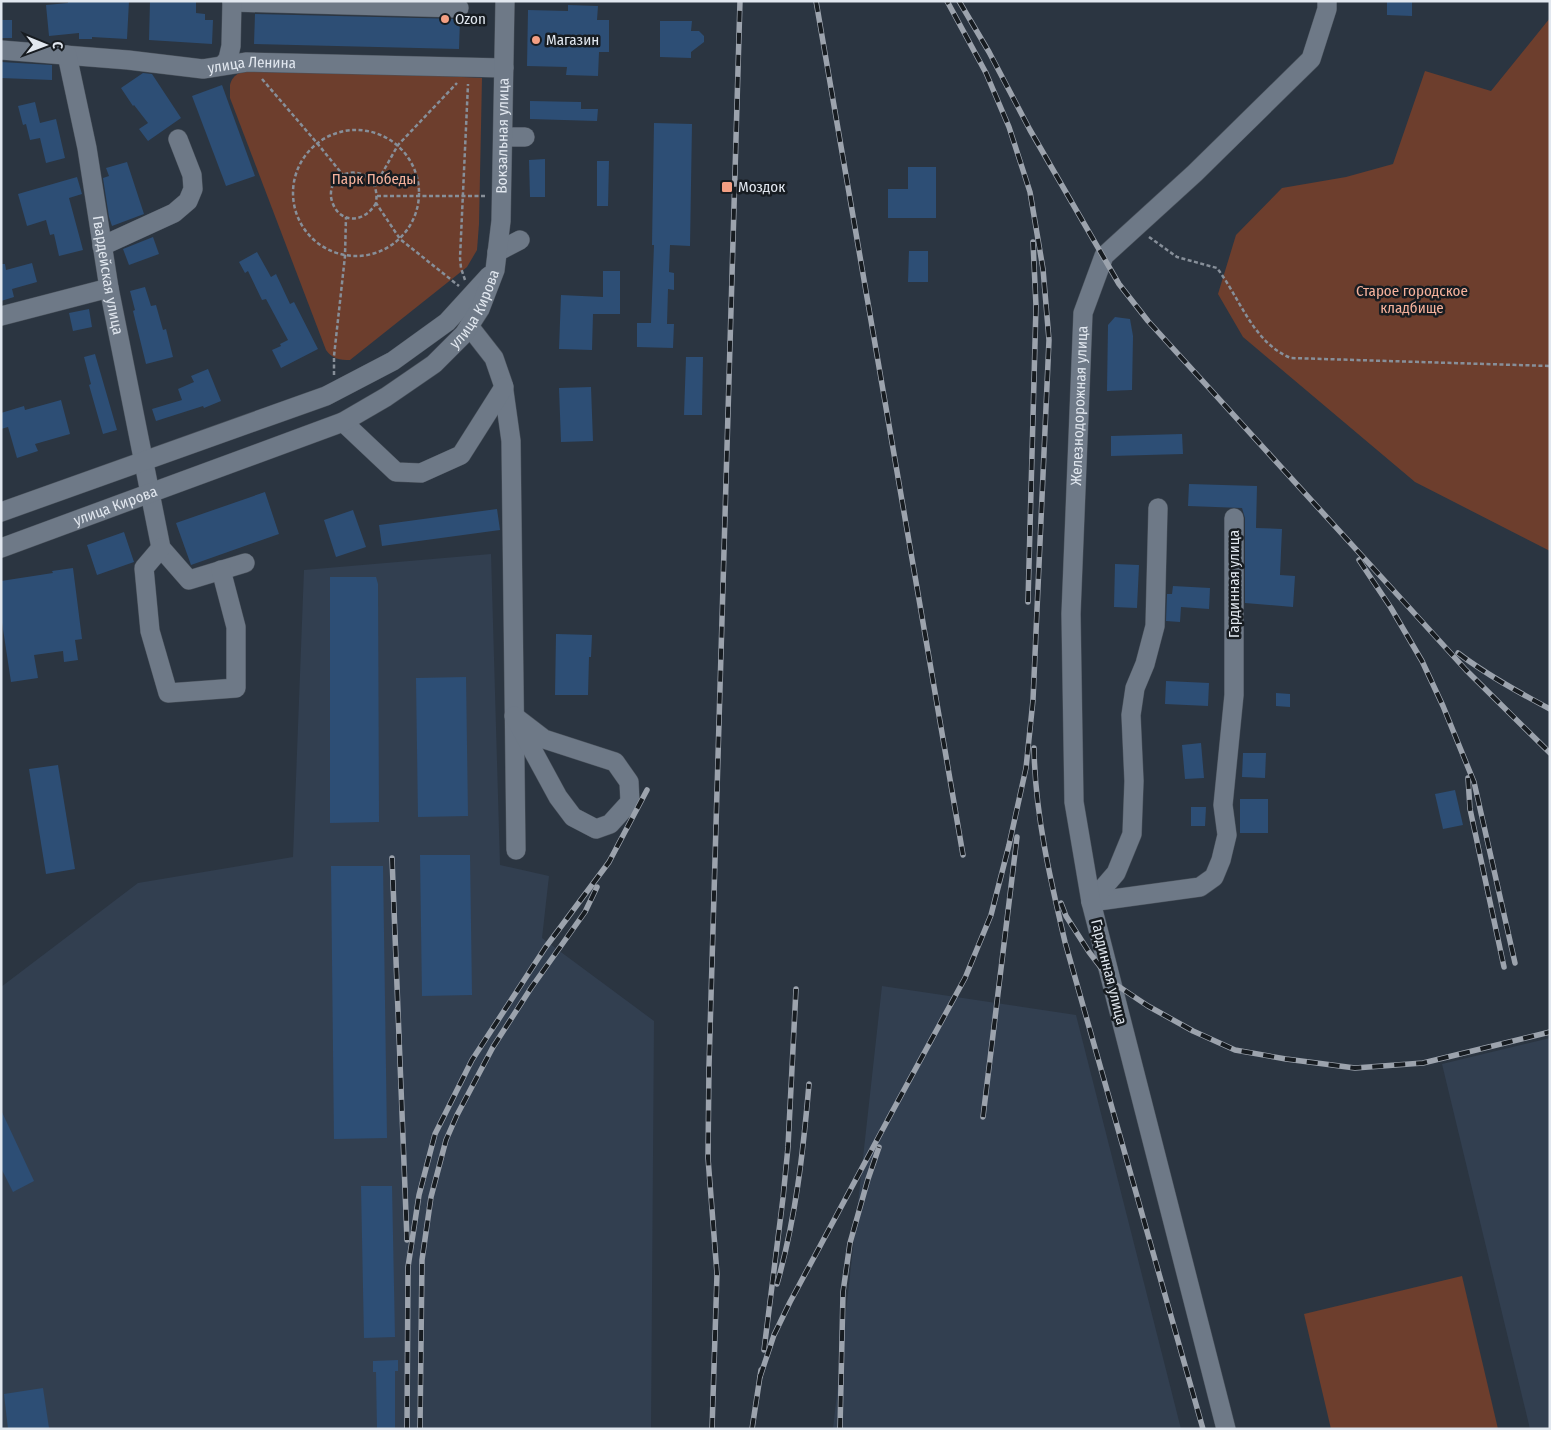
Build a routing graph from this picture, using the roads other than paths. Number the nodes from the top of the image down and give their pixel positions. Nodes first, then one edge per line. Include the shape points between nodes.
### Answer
1 (505, 1) edge
2 (1327, 1) edge
3 (232, 2) edge
4 (459, 8) dead end
5 (1, 50) edge
6 (66, 55) junction
7 (223, 65) junction
8 (504, 68) junction
9 (503, 137) junction
10 (525, 137) dead end
11 (178, 139) dead end
12 (520, 240) dead end
13 (102, 246) junction
14 (496, 261) junction
15 (109, 288) junction
16 (1, 316) edge
17 (469, 326) junction
18 (504, 387) junction
19 (343, 422) junction
20 (143, 462) junction
21 (150, 494) junction
22 (1158, 508) dead end
23 (1, 512) edge
24 (1234, 518) dead end
25 (1, 548) edge
26 (161, 548) junction
27 (245, 563) dead end
28 (221, 570) junction
29 (514, 716) junction
30 (516, 850) dead end
31 (1091, 902) junction
32 (1226, 1429) edge

1 - 8 street, Вокзальная улица
2 - 31 street, Железнодорожная улица via 1311,59 1195,173 1104,256 1082,313 1072,633 1074,802
3 - 4 street
3 - 7 street via 231,46
5 - 6 street, улица Ленина
6 - 7 street, улица Ленина via 203,69
6 - 13 street, Гвардейская улица via 87,148
7 - 8 street, улица Ленина via 247,62
8 - 9 street, Вокзальная улица
9 - 10 street
9 - 14 street, Вокзальная улица via 501,222
11 - 13 street via 192,176 193,188 188,201 174,213
12 - 14 street
13 - 15 street, Гвардейская улица
14 - 17 street, улица Кирова via 480,309
14 - 20 street, улица Кирова via 447,322 393,361 326,396
15 - 16 street
15 - 20 street, Гвардейская улица
17 - 18 street via 494,358
17 - 19 street, улица Кирова via 434,364
18 - 19 street via 462,454 421,473 396,472
18 - 29 street via 510,441
19 - 21 street, улица Кирова
20 - 21 street, Гвардейская улица
20 - 23 street, улица Кирова
21 - 25 street, улица Кирова
21 - 26 street, Гвардейская улица
22 - 31 street via 1155,626 1135,688 1131,715 1132,834 1116,873
24 - 31 street, Гардинная улица via 1234,695 1223,805 1227,836 1221,860 1214,876 1200,886
26 - 28 street via 189,580
26 - 28 street via 144,568 150,631 168,693 236,688 236,628
27 - 28 street
29 - 29 street via 544,739 615,762 629,782 630,802 610,824 596,829 573,817 558,798
29 - 30 street
31 - 32 street, Гардинная улица

